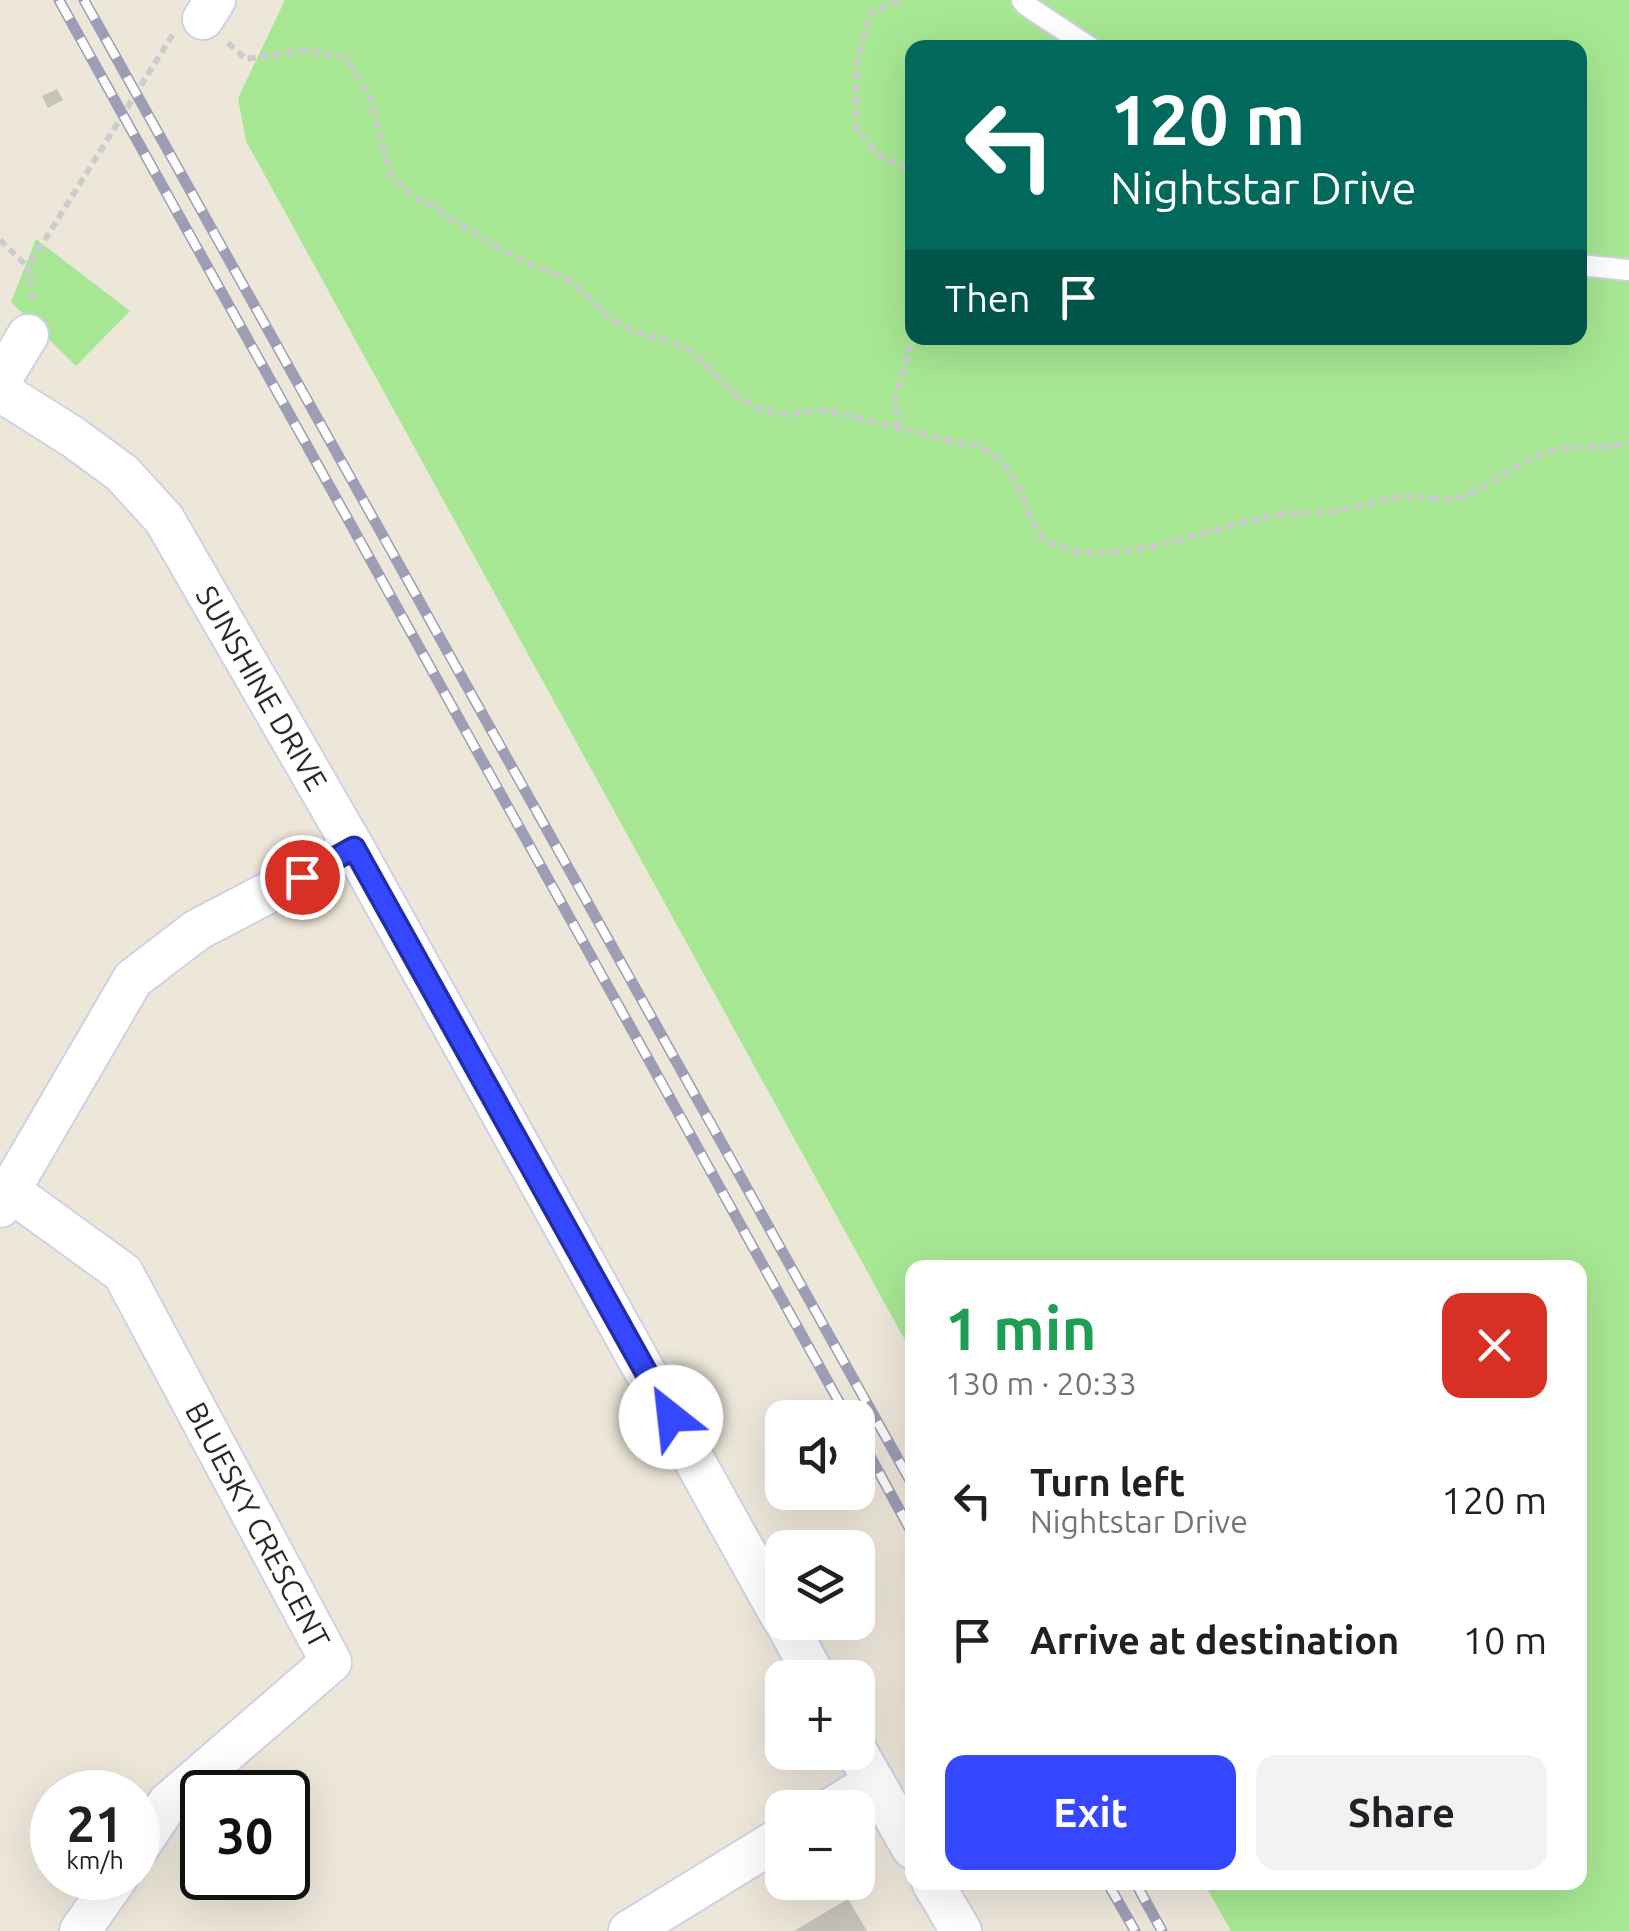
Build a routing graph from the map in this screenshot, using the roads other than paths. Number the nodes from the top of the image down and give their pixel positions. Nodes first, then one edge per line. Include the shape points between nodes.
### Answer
1 (1022, 0) edge
2 (1079, 40) edge
3 (1587, 266) edge
4 (1629, 270) edge
5 (28, 336) road end
6 (0, 381) edge
7 (0, 391) edge
8 (354, 848) junction
9 (5, 1199) edge
10 (765, 1586) edge
11 (864, 1770) edge
12 (868, 1770) edge
13 (847, 1790) edge
14 (160, 1815) edge
15 (905, 1836) edge
16 (765, 1847) edge
17 (937, 1890) edge
18 (102, 1900) edge
19 (80, 1931) edge
20 (629, 1931) edge
21 (961, 1931) edge

1 - 2 lane
3 - 4 lane
5 - 6 street
7 - 8 street, SUNSHINE DRIVE via 122,472 164,519
8 - 9 street via 198,930 133,979
8 - 10 street, SUNSHINE DRIVE
9 - 14 street, BLUESKY CRESCENT via 124,1273 331,1662
11 - 13 street
12 - 15 street
16 - 20 street
17 - 21 street
18 - 19 street

